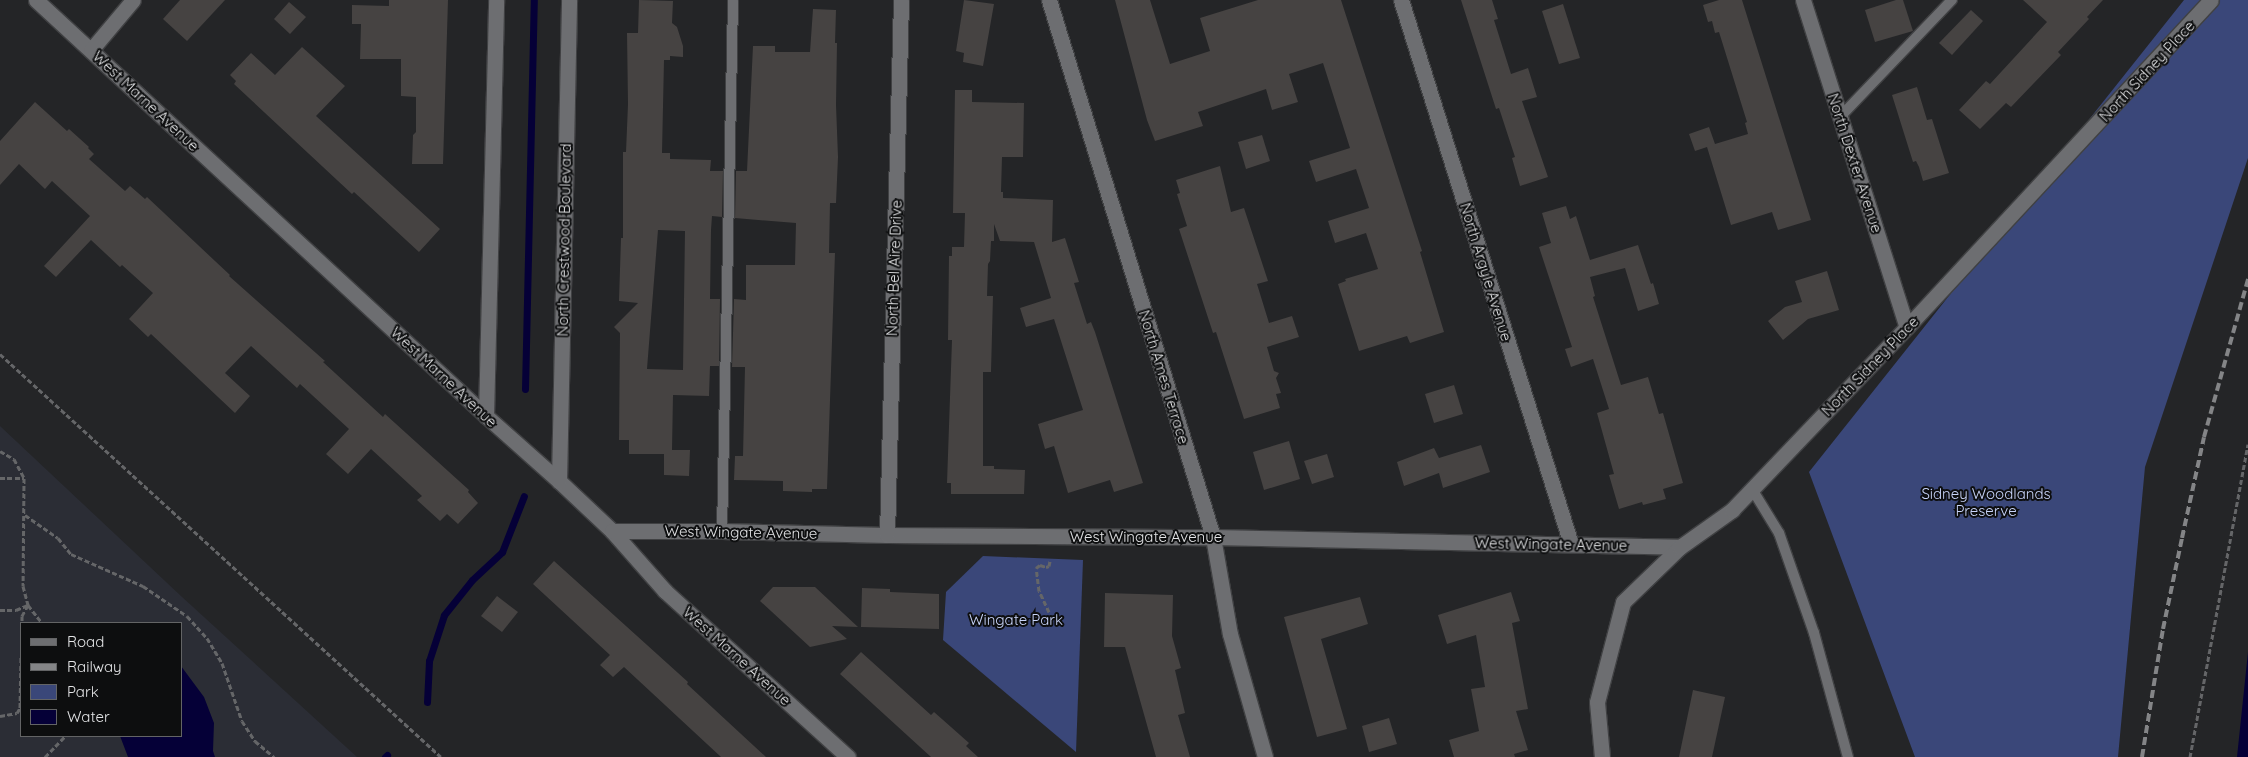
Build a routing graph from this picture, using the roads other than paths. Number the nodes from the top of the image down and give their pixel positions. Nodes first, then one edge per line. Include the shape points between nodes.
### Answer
1 (36, 0) edge
2 (133, 0) edge
3 (496, 0) edge
4 (570, 0) edge
5 (733, 0) edge
6 (901, 0) edge
7 (1049, 0) edge
8 (1401, 0) edge
9 (1803, 0) edge
10 (1952, 0) edge
11 (2211, 0) edge
12 (91, 50) junction
13 (1840, 117) junction
14 (1907, 327) junction
15 (486, 416) junction
16 (559, 481) junction
17 (1752, 489) junction
18 (612, 531) junction
19 (722, 531) junction
20 (887, 535) junction
21 (1213, 538) junction
22 (1571, 544) junction
23 (1680, 547) junction
24 (848, 757) edge
25 (1265, 757) edge
26 (1602, 757) edge
27 (1848, 757) edge

1 - 12 street, West Marne Avenue
2 - 12 street
3 - 15 street
4 - 16 street, North Crestwood Boulevard
5 - 19 lane
6 - 20 street, North Bel Aire Drive
7 - 21 street, North Ames Terrace
8 - 22 street, North Argyle Avenue
9 - 13 street, North Dexter Avenue
10 - 13 lane
11 - 14 street, North Sidney Place
12 - 15 street, West Marne Avenue
13 - 14 street, North Dexter Avenue
14 - 17 street, North Sidney Place
15 - 16 street, West Marne Avenue
16 - 18 street, West Marne Avenue
17 - 23 street, North Sidney Place via 1732,510
17 - 27 lane via 1779,532 1814,633
18 - 19 street, West Wingate Avenue
18 - 24 street, West Marne Avenue via 665,590
19 - 20 street, West Wingate Avenue
20 - 21 street, West Wingate Avenue
21 - 22 street, West Wingate Avenue
21 - 25 street, North Ames Terrace via 1230,634
22 - 23 street, West Wingate Avenue
23 - 26 street, North Sidney Place via 1623,602 1597,702

